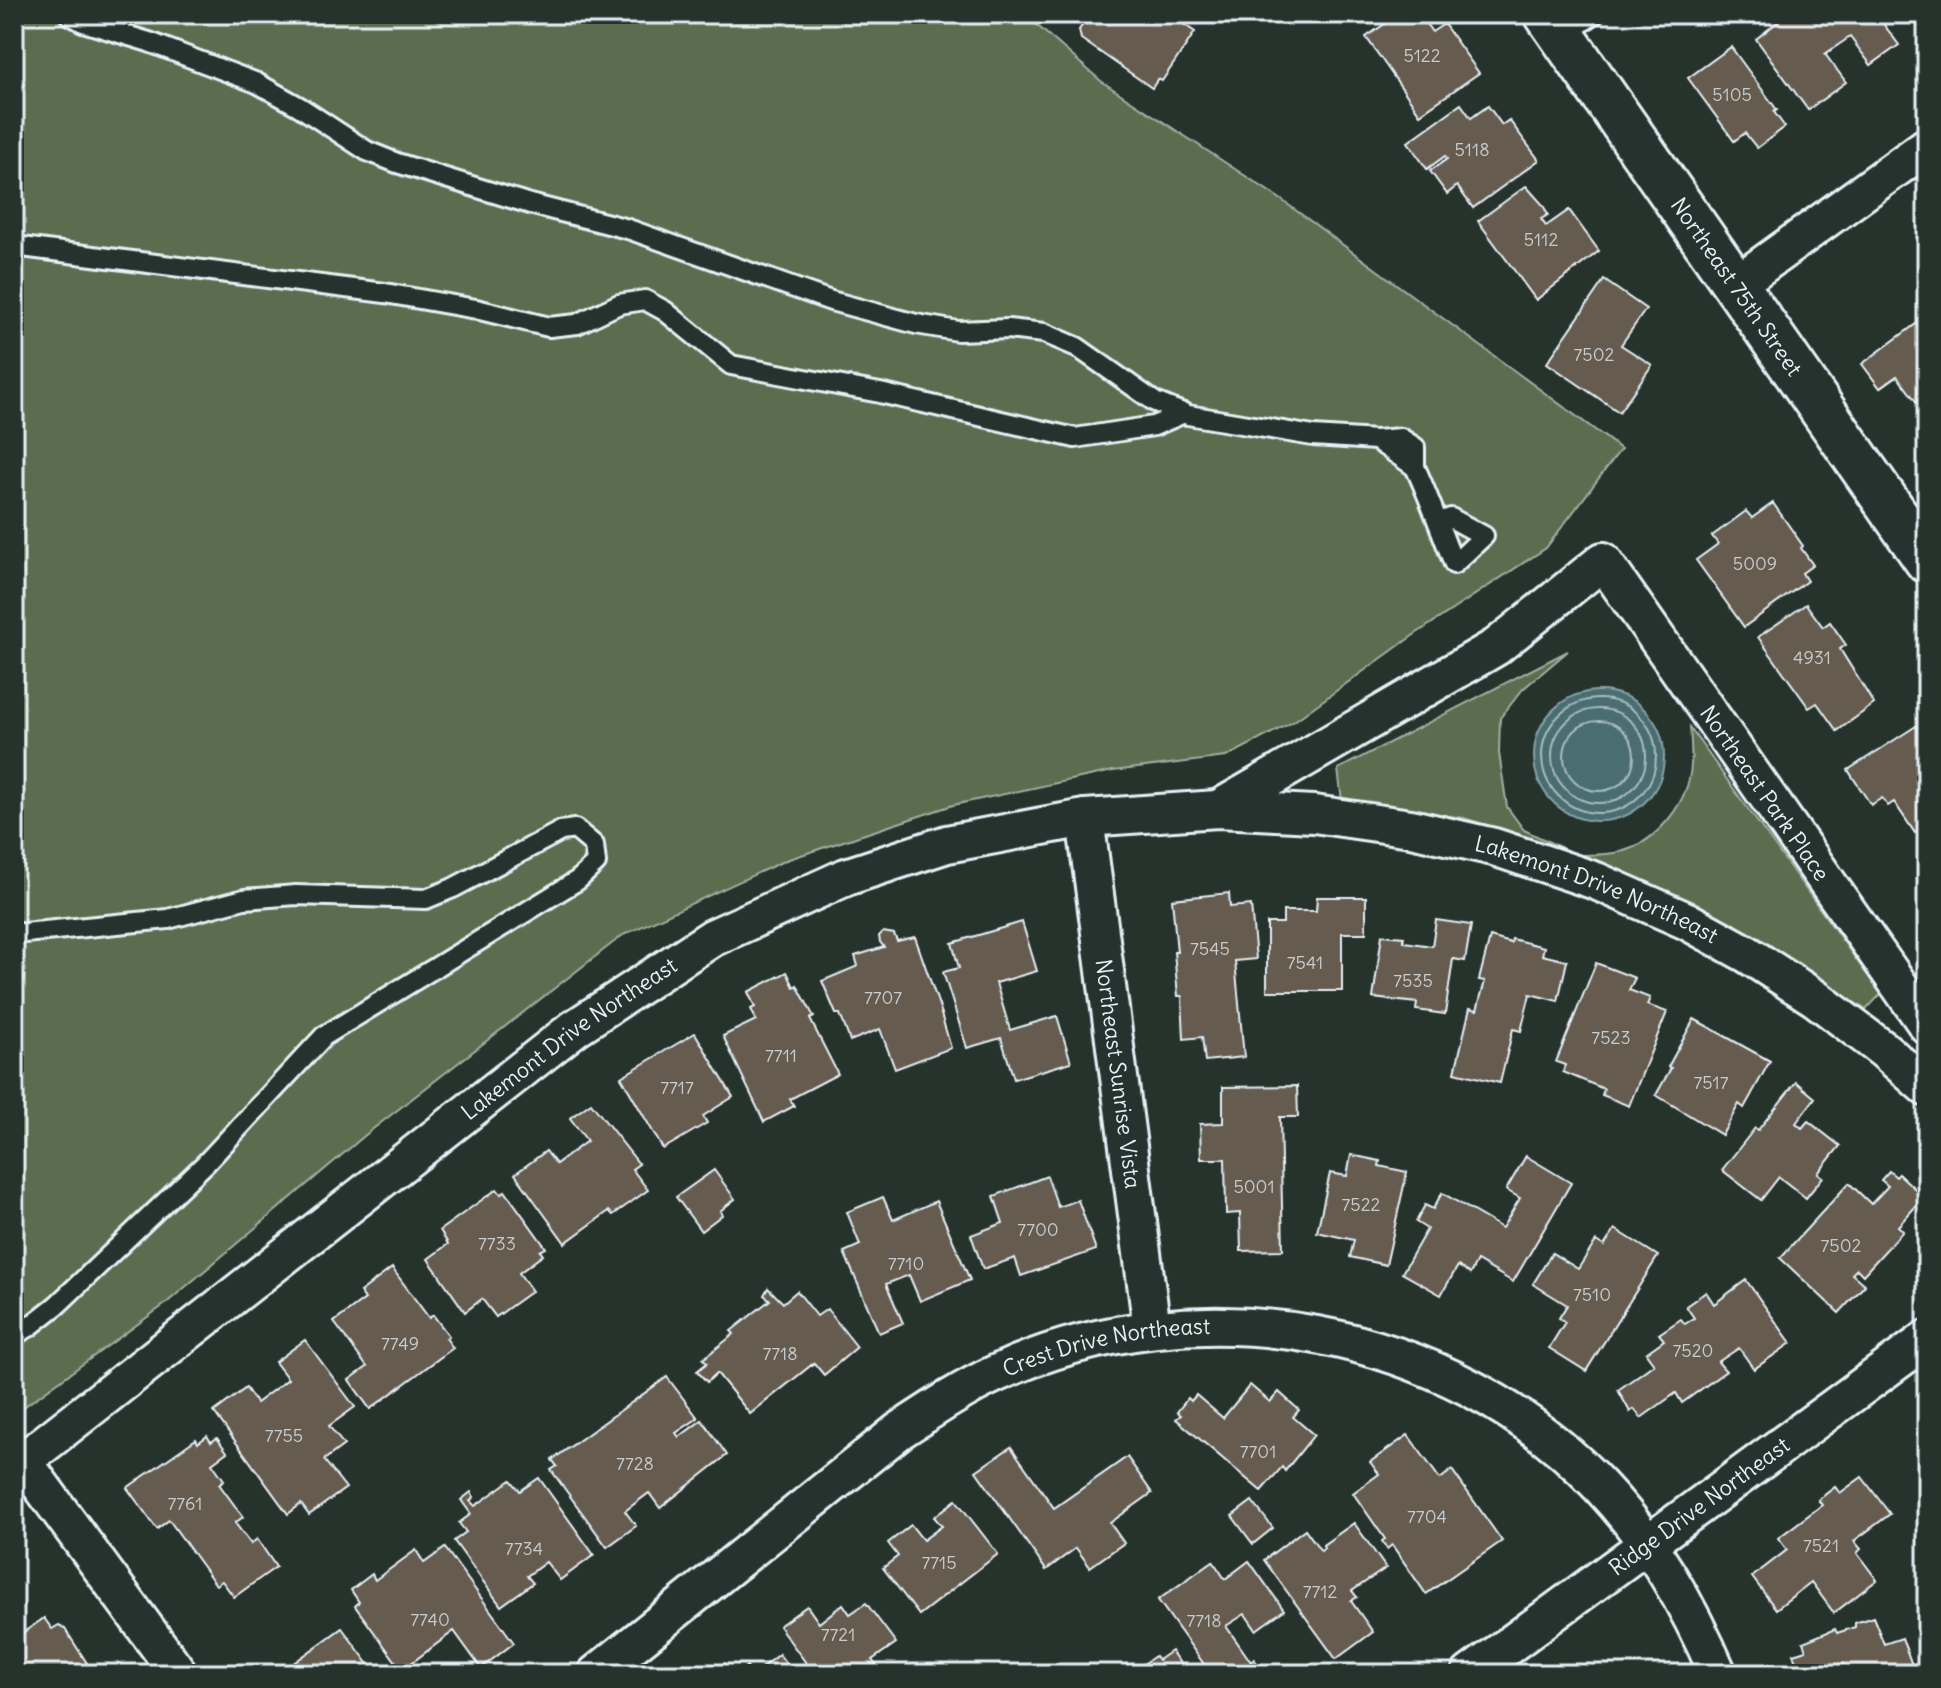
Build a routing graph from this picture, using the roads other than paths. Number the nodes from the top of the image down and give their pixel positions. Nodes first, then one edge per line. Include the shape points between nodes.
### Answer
1 (69, 14) edge
2 (1568, 21) edge
3 (1927, 146) edge
4 (14, 246) edge
5 (1735, 285) junction
6 (1184, 413) junction
7 (1438, 523) dead end
8 (1919, 531) edge
9 (1603, 561) joint
10 (1218, 809) junction
11 (1085, 818) junction
12 (14, 934) edge
13 (1927, 1025) edge
14 (1927, 1088) edge
15 (1152, 1329) junction
16 (14, 1335) edge
17 (1927, 1339) edge
18 (18, 1465) edge
19 (1648, 1544) junction
20 (179, 1674) edge
21 (596, 1674) edge
22 (1470, 1674) edge
23 (1718, 1674) edge

1 - 6 lane via 257,83 367,151 397,163 628,229 831,301 916,324 958,331 1044,333 1077,347 1155,402
2 - 5 main road, Northeast 75th Street
3 - 5 street
4 - 6 lane via 385,293 549,327 577,324 619,304 645,300 731,365 1075,438 1154,426
5 - 8 main road, Northeast 75th Street
6 - 7 lane via 1313,436 1401,438 1415,447 1415,467
9 - 10 street, Lakemont Drive Northeast via 1496,647
9 - 13 street, Northeast Park Place
10 - 11 street, Lakemont Drive Northeast
10 - 14 street, Lakemont Drive Northeast via 1314,814 1411,828 1494,847 1596,881 1747,954 1815,998
11 - 15 street, Northeast Sunrise Vista
11 - 18 street, Lakemont Drive Northeast via 947,844 872,868 712,938 575,1028
12 - 16 lane via 168,919 244,899 426,899 561,831 575,829 594,845 596,863 578,880 324,1036 206,1163 57,1305
15 - 19 street, Crest Drive Northeast via 1237,1325 1305,1332 1411,1361 1512,1413 1558,1447
15 - 21 street, Crest Drive Northeast via 1044,1354 947,1399 899,1431
17 - 19 street, Ridge Drive Northeast
18 - 20 street
19 - 22 street, Ridge Drive Northeast
19 - 23 street, Crest Drive Northeast via 1696,1622

